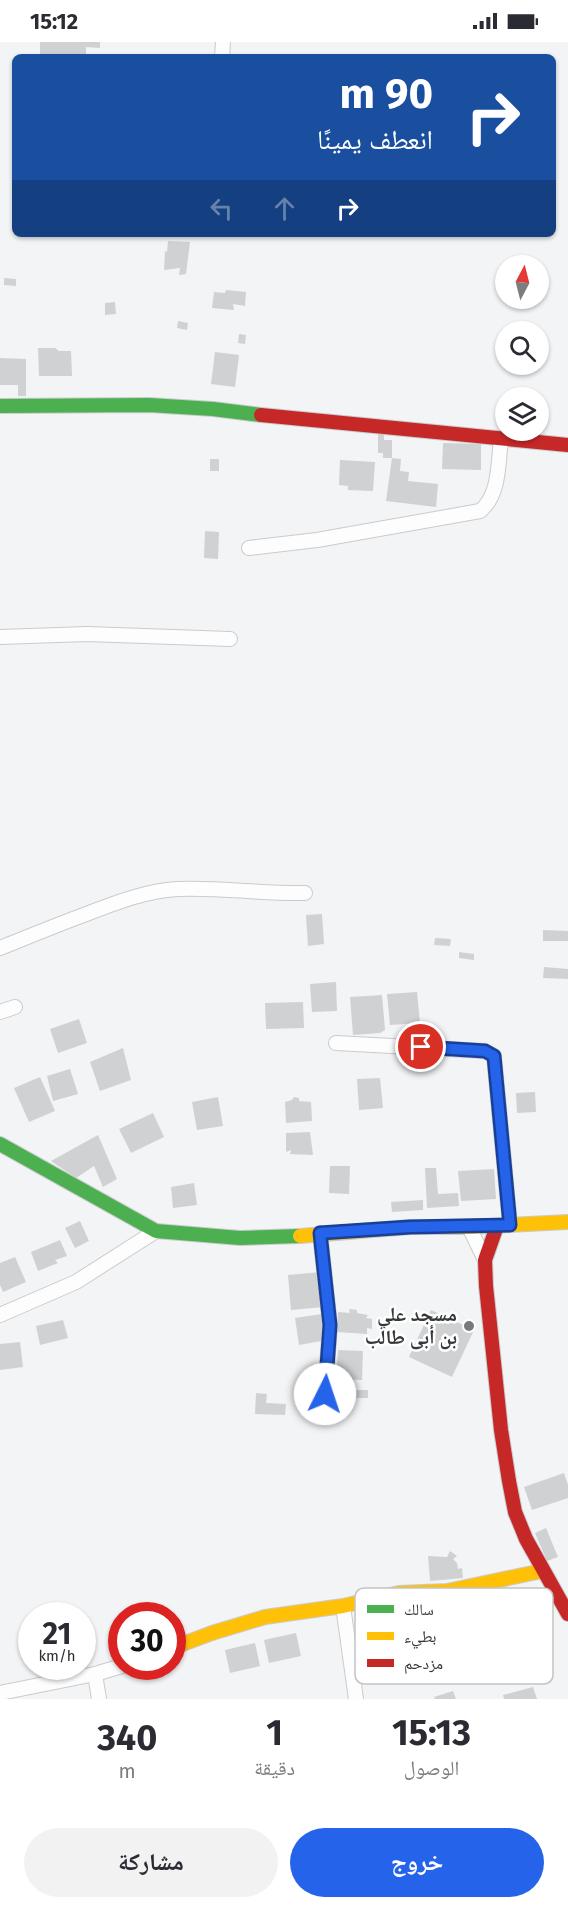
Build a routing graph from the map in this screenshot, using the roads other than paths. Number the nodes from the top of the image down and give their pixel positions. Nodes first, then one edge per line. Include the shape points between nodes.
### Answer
1 (0, 406) edge
2 (495, 438) edge
3 (501, 441) edge
4 (523, 441) edge
5 (568, 445) edge
6 (249, 548) dead end
7 (0, 637) edge
8 (230, 639) dead end
9 (304, 893) dead end
10 (0, 948) edge
11 (15, 1006) dead end
12 (0, 1012) edge
13 (336, 1042) dead end
14 (0, 1144) edge
15 (568, 1222) edge
16 (504, 1225) junction
17 (469, 1227) junction
18 (156, 1231) junction
19 (320, 1233) junction
20 (485, 1260) junction
21 (0, 1315) edge
22 (325, 1394) dead end
23 (542, 1571) junction
24 (463, 1588) edge
25 (552, 1588) edge
26 (553, 1589) edge
27 (355, 1603) edge
28 (343, 1606) junction
29 (568, 1614) edge
30 (186, 1643) edge
31 (65, 1680) edge
32 (96, 1680) edge
33 (0, 1693) edge
34 (99, 1699) edge
35 (356, 1699) edge

1 - 2 street via 202,408
3 - 6 street via 494,494 480,511
4 - 5 street
7 - 8 street via 87,634
9 - 10 street via 177,889 148,893
11 - 12 street
13 - 16 street via 485,1051 494,1056
14 - 18 street
15 - 16 street
16 - 17 street
16 - 20 street
17 - 19 street
17 - 20 street
18 - 19 street via 240,1238
18 - 21 street via 76,1282
19 - 22 street via 330,1325
20 - 23 street via 509,1481 515,1512
23 - 24 street
23 - 25 street
26 - 29 street
27 - 28 street
28 - 30 street via 265,1617
28 - 35 street
31 - 33 street
32 - 34 street

